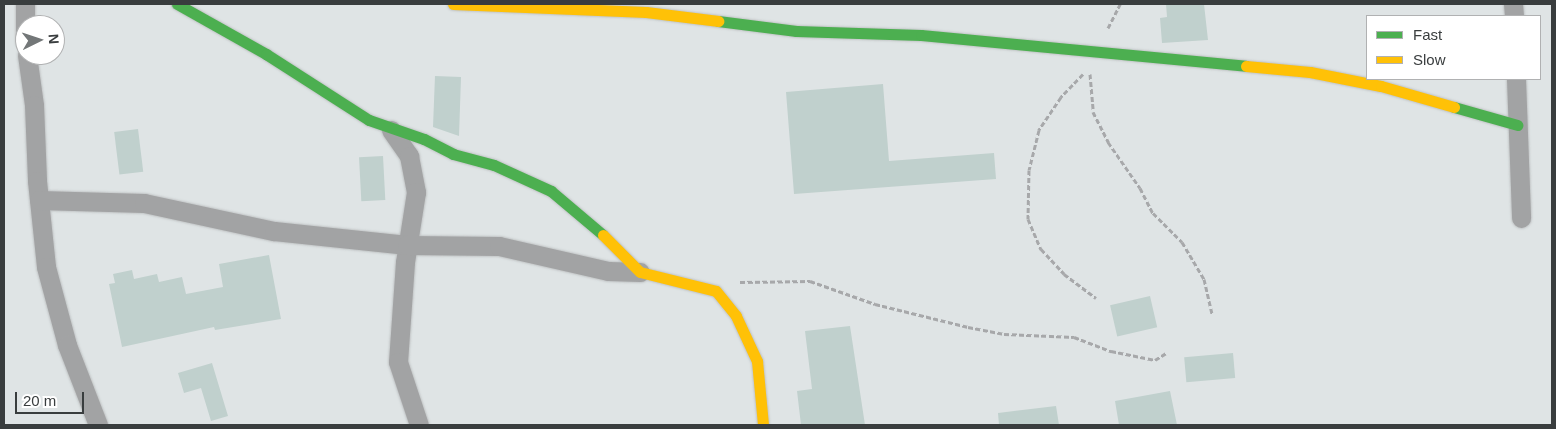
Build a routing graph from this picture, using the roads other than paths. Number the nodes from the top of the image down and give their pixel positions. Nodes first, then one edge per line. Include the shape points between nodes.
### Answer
1 (177, 4) edge
2 (453, 4) edge
3 (28, 65) edge
4 (1516, 80) edge
5 (1517, 125) junction
6 (391, 130) junction
7 (39, 200) junction
8 (1521, 218) dead end
9 (406, 245) junction
10 (640, 272) junction
11 (98, 425) edge
12 (419, 425) edge
13 (762, 425) edge

1 - 6 street via 266,54 330,97
2 - 5 street via 646,12 796,31 921,36 1310,72 1381,86
3 - 7 street
4 - 5 street
5 - 8 street
6 - 9 street via 409,156 416,192
6 - 10 street via 424,139 453,154 494,165 551,191
7 - 9 street via 144,203 274,231
7 - 11 street via 46,267 67,345
9 - 10 street via 499,246 608,270
9 - 12 street via 398,362
10 - 13 street via 716,291 736,316 757,361

